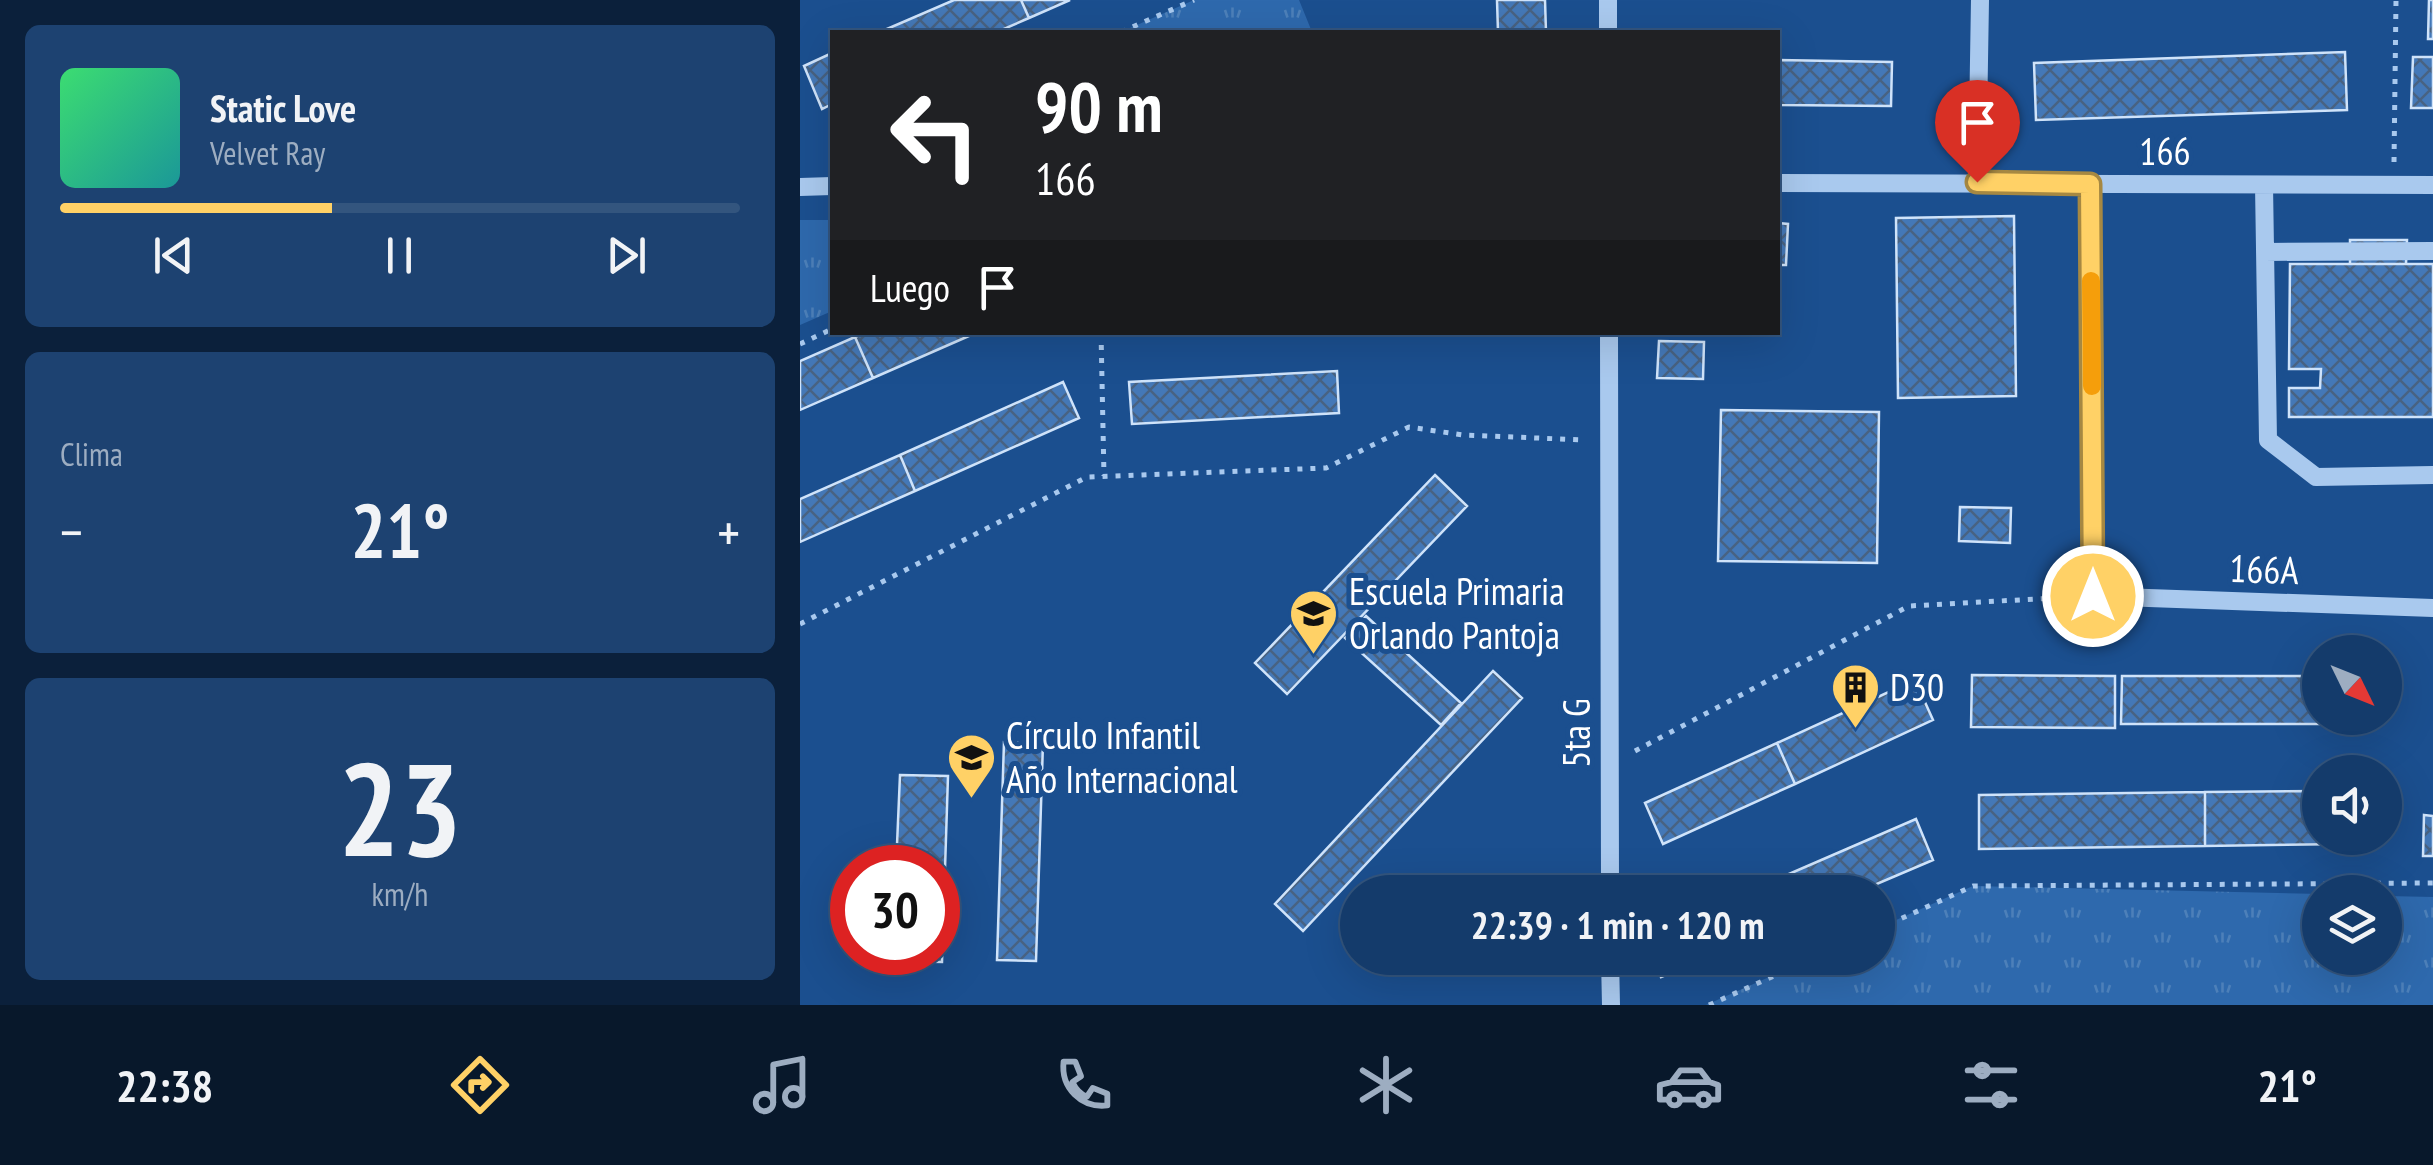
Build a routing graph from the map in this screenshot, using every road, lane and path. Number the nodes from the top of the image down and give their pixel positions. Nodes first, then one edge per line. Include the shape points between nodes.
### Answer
1 (1194, 0) edge
2 (1608, 0) edge
3 (1980, 0) edge
4 (2396, 0) edge
5 (1126, 30) edge
6 (1608, 30) edge
7 (1780, 182) edge
8 (1977, 182) junction
9 (2090, 184) junction
10 (2264, 184) junction
11 (2394, 185) junction
12 (2433, 185) edge
13 (800, 186) edge
14 (830, 186) edge
15 (2265, 252) junction
16 (2433, 252) edge
17 (830, 330) edge
18 (1101, 335) edge
19 (1609, 335) edge
20 (800, 344) edge
21 (1609, 441) junction
22 (2433, 474) edge
23 (1104, 476) junction
24 (2093, 596) junction
25 (2433, 608) edge
26 (800, 624) edge
27 (1610, 764) junction
28 (1610, 875) edge
29 (2433, 882) edge
30 (1895, 921) edge
31 (1610, 975) edge
32 (1776, 975) edge
33 (1610, 1005) edge
34 (1709, 1005) edge

1 - 5 path
2 - 6 street
3 - 8 street
4 - 11 path
7 - 8 street, 166
8 - 9 street, 166
9 - 10 street, 166
9 - 24 street
10 - 11 street, 166
10 - 15 street
11 - 12 street, 166
13 - 14 street
15 - 16 street
15 - 22 street via 2268,440 2316,477
17 - 20 path
18 - 23 path
19 - 21 street, 5ta G
21 - 23 path via 1409,427 1326,468
21 - 27 street, 5ta G
23 - 26 path via 1088,477
24 - 25 street, 166A
24 - 27 path via 1909,606
27 - 28 street, 5ta G
29 - 30 path via 1973,886
31 - 33 street
32 - 34 path

